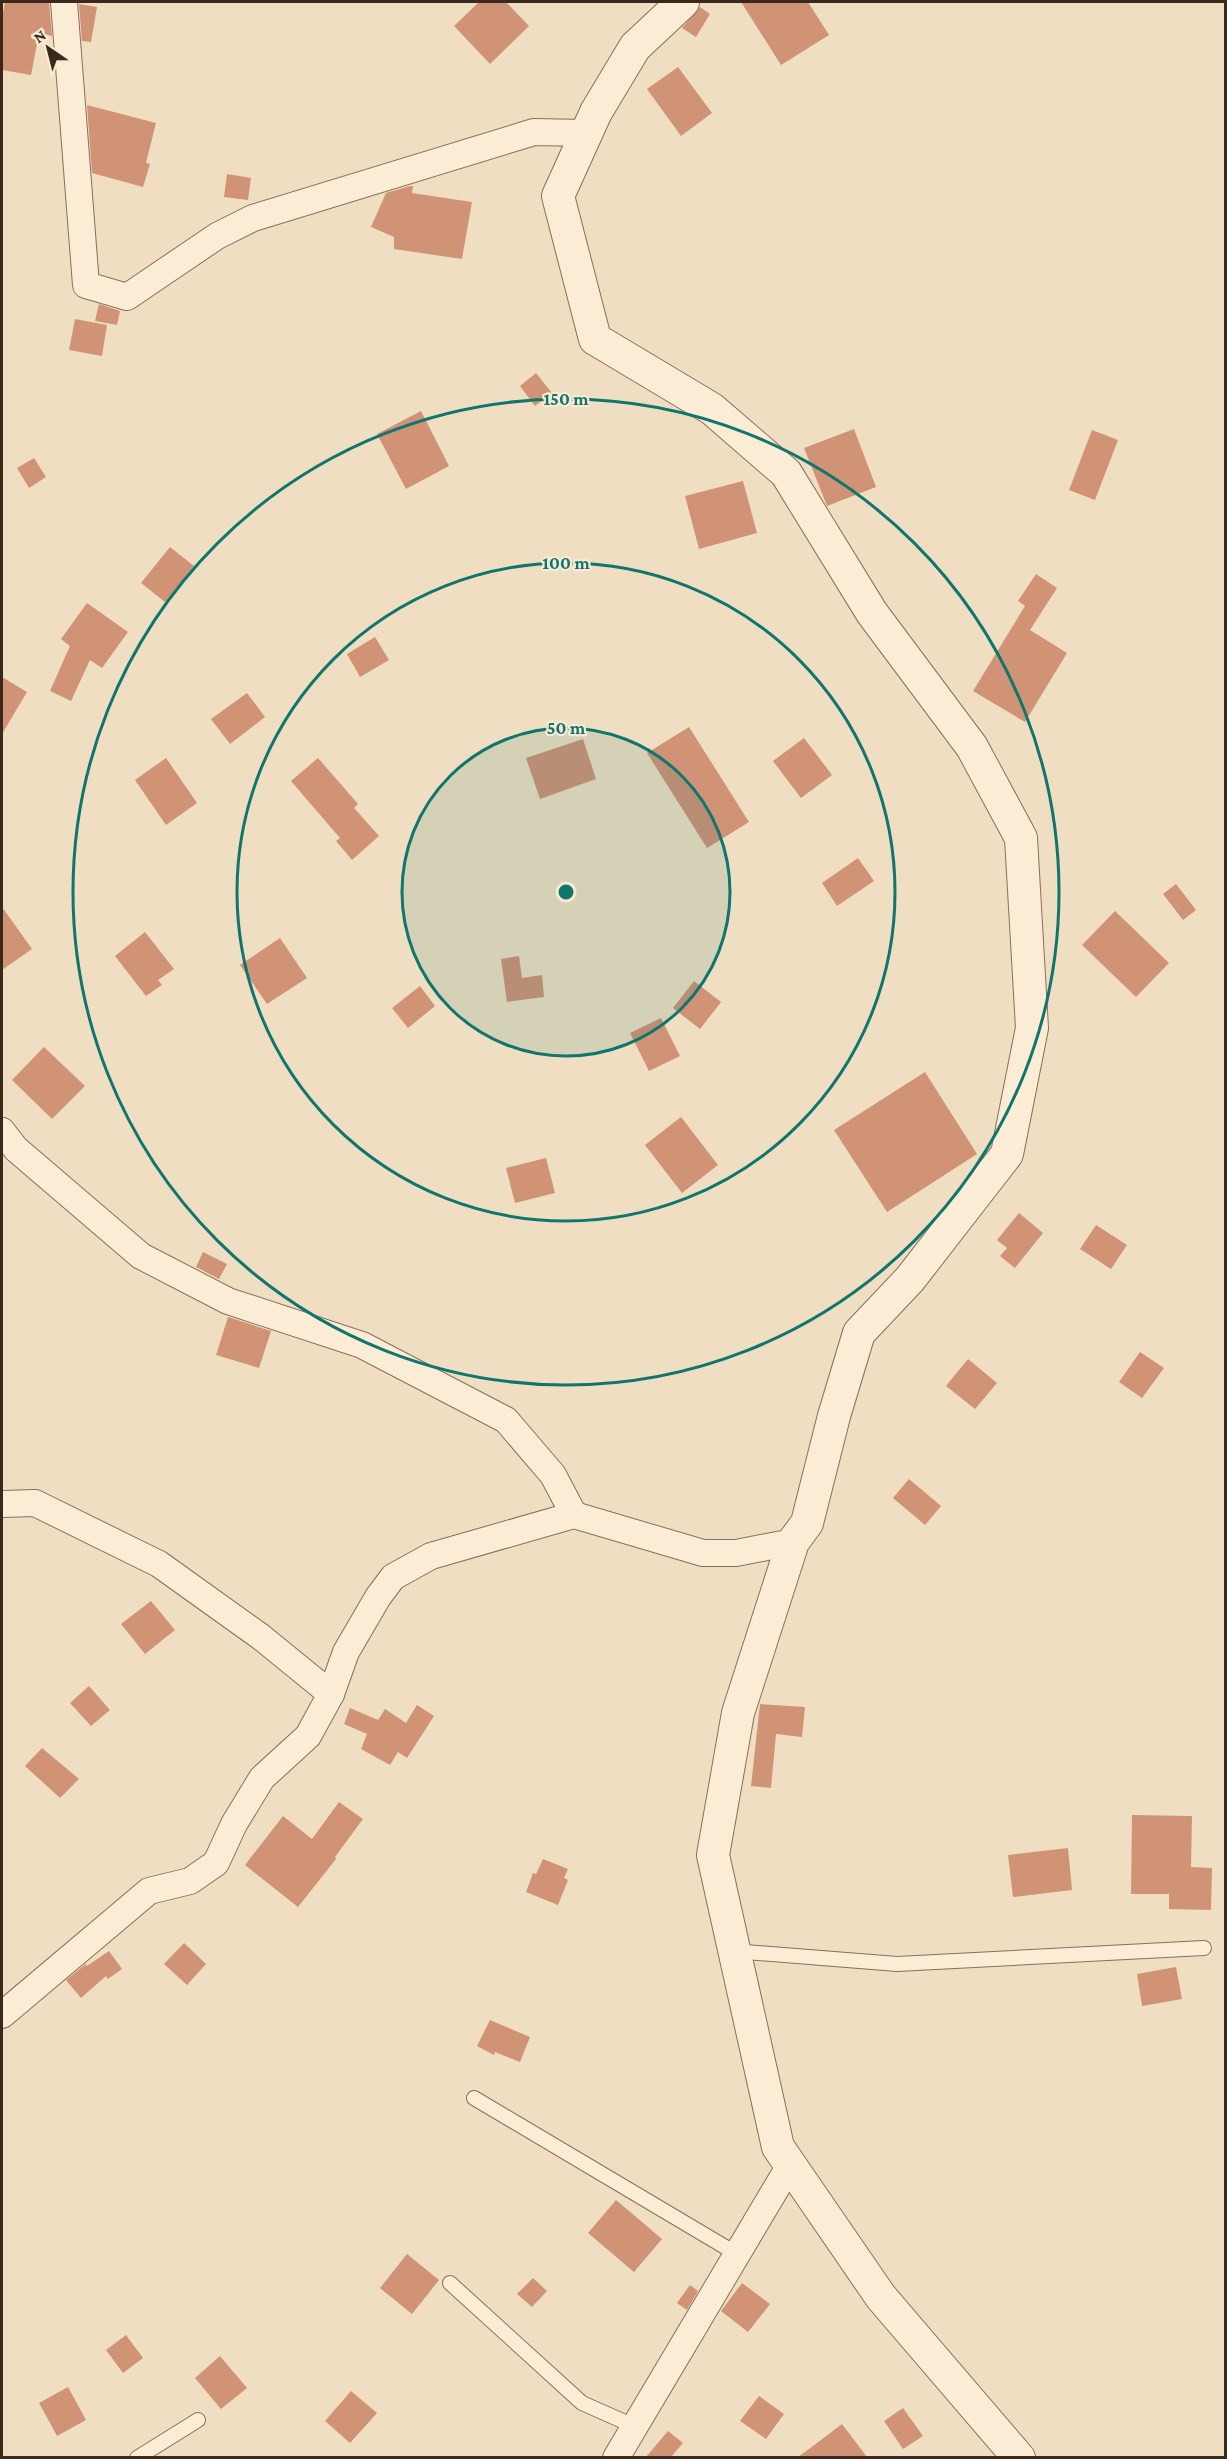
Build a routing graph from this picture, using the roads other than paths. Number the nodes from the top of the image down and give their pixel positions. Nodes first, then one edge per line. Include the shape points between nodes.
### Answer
1 (64, 2) edge
2 (683, 2) edge
3 (586, 133) junction
4 (2, 1131) edge
5 (2, 1504) edge
6 (574, 1515) junction
7 (793, 1542) junction
8 (332, 1694) junction
9 (1204, 1948) dead end
10 (733, 1951) junction
11 (2, 2015) edge
12 (474, 2098) dead end
13 (790, 2165) junction
14 (736, 2254) junction
15 (450, 2283) dead end
16 (198, 2420) dead end
17 (634, 2426) junction
18 (137, 2457) edge
19 (616, 2457) edge
20 (1019, 2457) edge

1 - 3 street via 86,285 127,297 217,236 253,219 534,132
2 - 3 street via 635,47
3 - 7 street via 558,196 595,339 712,409 786,472 872,613 972,747 1021,838 1032,1028 1007,1155 910,1279 859,1332 807,1523
4 - 6 street via 16,1149 141,1256 228,1301 362,1346 506,1419 553,1475
5 - 8 street via 35,1503 159,1564
6 - 7 street via 703,1553 736,1552
6 - 8 street via 431,1556 393,1577 346,1652
7 - 10 street via 738,1713 713,1855
8 - 11 street via 308,1736 262,1779 216,1863 190,1881 149,1891
9 - 10 lane via 897,1964
10 - 13 street via 778,2147
12 - 14 lane
13 - 14 street
13 - 20 street via 881,2297
14 - 17 street
15 - 17 lane via 582,2403
16 - 18 lane
17 - 19 street

